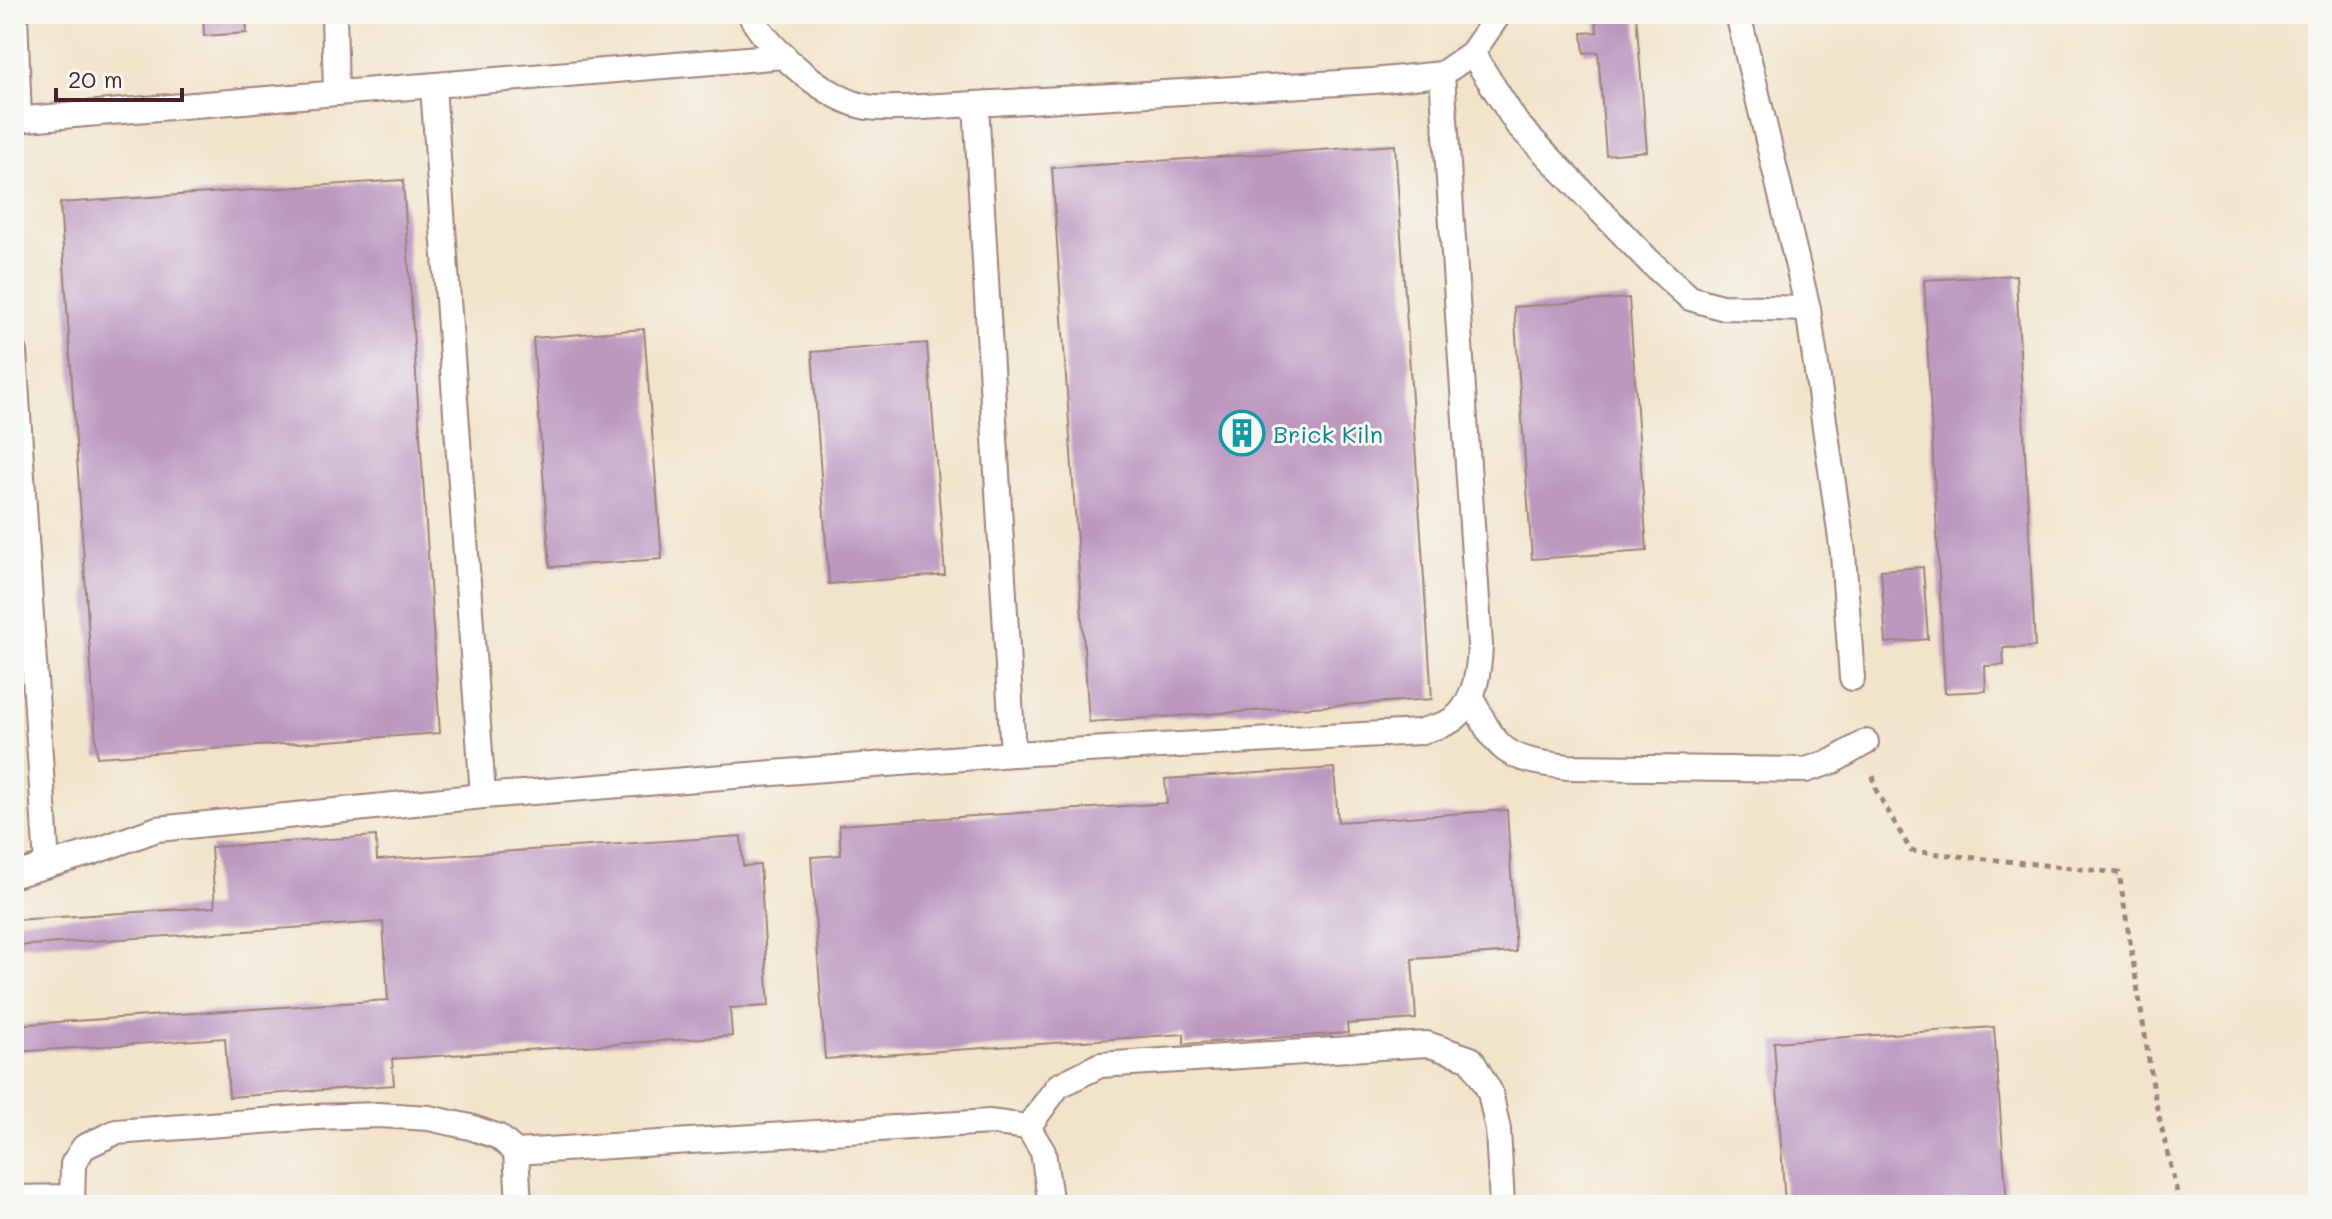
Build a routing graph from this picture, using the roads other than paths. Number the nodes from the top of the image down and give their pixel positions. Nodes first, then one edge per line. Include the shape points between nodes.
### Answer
1 (15, 14) edge
2 (334, 14) edge
3 (750, 14) edge
4 (1499, 14) edge
5 (1738, 14) edge
6 (1472, 53) junction
7 (784, 56) junction
8 (1442, 74) junction
9 (433, 86) junction
10 (336, 93) junction
11 (976, 104) junction
12 (17, 120) edge
13 (1808, 309) junction
14 (14, 352) edge
15 (1852, 678) dead end
16 (1471, 695) junction
17 (1866, 742) road end
18 (1013, 754) junction
19 (483, 796) junction
20 (47, 865) junction
21 (14, 875) edge
22 (1028, 1127) junction
23 (516, 1152) junction
24 (14, 1198) edge
25 (71, 1201) edge
26 (519, 1205) edge
27 (1051, 1205) edge
28 (1502, 1205) edge

1 - 12 lane
2 - 10 lane
3 - 7 lane
4 - 6 lane
5 - 13 lane
6 - 8 lane
6 - 13 lane via 1517,124 1690,298 1721,307
7 - 9 lane
7 - 11 lane via 825,89 865,107
8 - 11 lane
8 - 16 lane via 1480,645
9 - 10 lane
9 - 19 lane
10 - 12 lane
11 - 18 lane
13 - 15 lane via 1843,553
14 - 20 lane
16 - 17 lane via 1506,752 1568,767 1798,771 1822,766
16 - 18 lane via 1455,718 1419,732
18 - 19 lane
19 - 20 lane via 157,829
20 - 21 lane
22 - 23 lane via 989,1122
22 - 27 lane via 1043,1152
22 - 28 lane via 1058,1086 1100,1065 1427,1044 1471,1059 1490,1092
23 - 25 lane via 499,1137 470,1127 391,1115 116,1132 84,1147 73,1164
23 - 26 lane
24 - 25 lane

